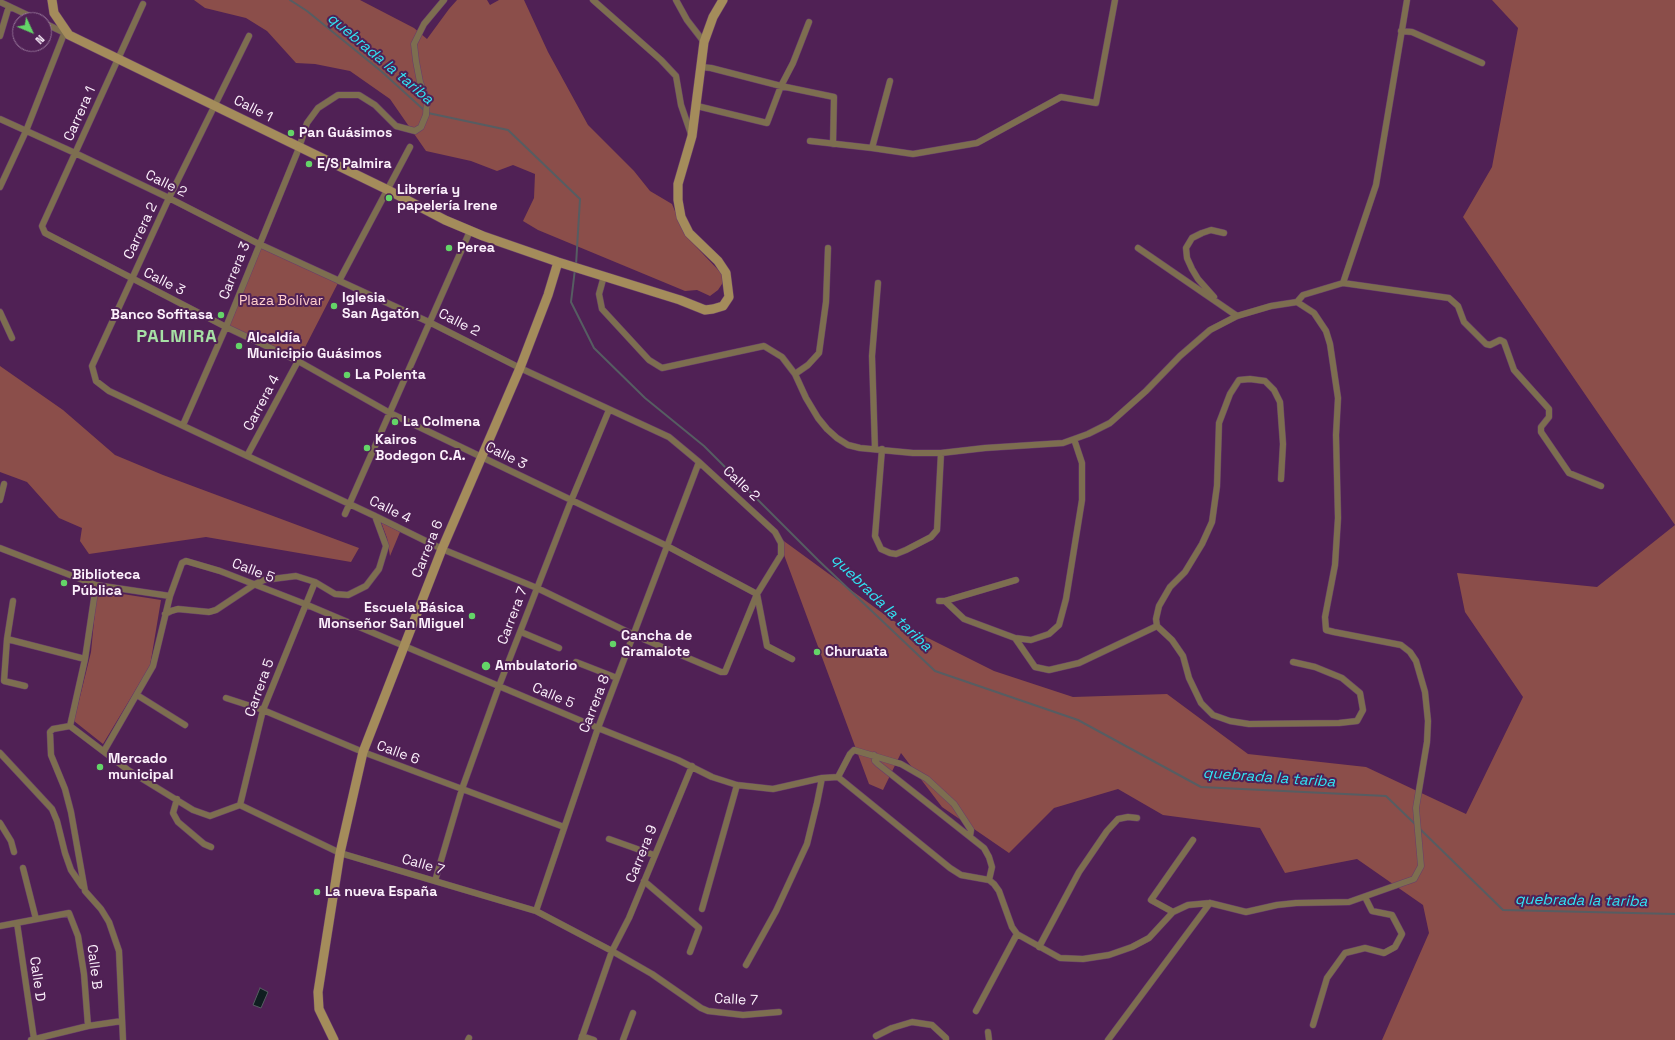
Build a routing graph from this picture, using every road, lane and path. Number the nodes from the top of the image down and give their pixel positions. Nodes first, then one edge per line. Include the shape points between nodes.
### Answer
1 (52, 0) edge
2 (444, 0) edge
3 (593, 0) edge
4 (676, 0) edge
5 (722, 0) edge
6 (1116, 0) edge
7 (1407, 0) edge
8 (0, 2) edge
9 (143, 4) dead end
10 (9, 6) junction
11 (21, 12) edge
12 (809, 22) dead end
13 (52, 27) edge
14 (1401, 31) junction
15 (67, 34) junction
16 (0, 36) edge
17 (249, 36) dead end
18 (704, 42) junction
19 (118, 59) junction
20 (1482, 63) dead end
21 (701, 67) junction
22 (890, 81) dead end
23 (781, 86) junction
24 (215, 106) junction
25 (696, 106) junction
26 (0, 119) edge
27 (26, 131) junction
28 (692, 136) junction
29 (810, 141) dead end
30 (833, 144) junction
31 (410, 147) dead end
32 (299, 148) junction
33 (872, 148) junction
34 (75, 153) junction
35 (0, 187) edge
36 (388, 190) junction
37 (169, 198) junction
38 (470, 231) junction
39 (45, 233) joint
40 (1224, 233) dead end
41 (259, 244) junction
42 (828, 248) dead end
43 (1138, 248) dead end
44 (558, 262) junction
45 (604, 276) junction
46 (132, 278) junction
47 (339, 281) junction
48 (878, 283) dead end
49 (1343, 283) junction
50 (1297, 302) junction
51 (1219, 303) junction
52 (0, 312) edge
53 (1237, 316) junction
54 (431, 323) junction
55 (226, 326) junction
56 (12, 338) dead end
57 (298, 361) junction
58 (520, 368) junction
59 (795, 374) junction
60 (108, 391) joint
61 (609, 410) junction
62 (390, 413) junction
63 (183, 425) junction
64 (1074, 439) junction
65 (875, 449) junction
66 (882, 450) junction
67 (941, 453) junction
68 (247, 456) junction
69 (481, 458) junction
70 (700, 462) junction
71 (1281, 480) dead end
72 (4, 484) dead end
73 (1602, 486) dead end
74 (0, 500) edge
75 (571, 501) junction
76 (350, 504) junction
77 (345, 514) dead end
78 (375, 516) junction
79 (667, 546) junction
80 (0, 548) edge
81 (442, 549) junction
82 (1016, 580) dead end
83 (315, 582) junction
84 (254, 584) junction
85 (96, 585) junction
86 (537, 588) junction
87 (757, 594) junction
88 (170, 596) junction
89 (13, 600) dead end
90 (305, 604) junction
91 (165, 614) junction
92 (1158, 626) junction
93 (521, 632) junction
94 (634, 635) junction
95 (1014, 638) junction
96 (7, 639) junction
97 (404, 646) junction
98 (558, 648) dead end
99 (85, 658) junction
100 (792, 659) dead end
101 (576, 662) dead end
102 (1293, 662) dead end
103 (617, 678) junction
104 (25, 686) dead end
105 (499, 686) junction
106 (137, 695) junction
107 (226, 698) dead end
108 (263, 710) junction
109 (185, 725) dead end
110 (70, 726) junction
111 (598, 728) junction
112 (104, 751) junction
113 (363, 752) junction
114 (0, 753) edge
115 (874, 755) junction
116 (692, 766) junction
117 (838, 777) junction
118 (824, 778) junction
119 (737, 785) junction
120 (462, 790) junction
121 (177, 799) junction
122 (240, 806) junction
123 (1137, 818) dead end
124 (0, 824) edge
125 (564, 827) junction
126 (970, 836) junction
127 (609, 839) dead end
128 (1193, 840) dead end
129 (211, 847) dead end
130 (14, 852) dead end
131 (340, 853) junction
132 (654, 855) junction
133 (23, 868) dead end
134 (435, 880) junction
135 (989, 880) junction
136 (644, 881) junction
137 (85, 891) junction
138 (1365, 897) junction
139 (1210, 903) junction
140 (702, 909) dead end
141 (536, 911) junction
142 (1173, 912) junction
143 (36, 918) junction
144 (17, 923) junction
145 (0, 926) edge
146 (1017, 934) junction
147 (1039, 947) junction
148 (612, 951) junction
149 (690, 952) dead end
150 (746, 965) dead end
151 (976, 1011) dead end
152 (779, 1012) dead end
153 (633, 1013) dead end
154 (122, 1021) junction
155 (1313, 1025) dead end
156 (88, 1026) junction
157 (988, 1032) dead end
158 (876, 1036) dead end
159 (60, 1037) edge
160 (582, 1038) edge
161 (32, 1040) edge
162 (123, 1040) edge
163 (334, 1040) edge
164 (594, 1040) edge
165 (623, 1040) edge
166 (946, 1040) edge
167 (989, 1040) edge
168 (1108, 1040) edge

1 - 15 main road via 54,13
2 - 32 street, Carrera 3 via 424,24 414,44 420,82 427,100 426,115 421,127 415,131 396,126 375,105 359,95 338,95 318,108 306,123
3 - 28 street via 676,76 681,105
4 - 18 street
5 - 18 main road, Calle 1
6 - 33 street via 1096,103 1061,97 977,142 913,154
7 - 14 street
8 - 10 street
9 - 19 street, Carrera 1
10 - 11 street
10 - 16 street
12 - 23 street
13 - 15 street
14 - 20 street via 1412,32
14 - 49 street via 1376,185
15 - 19 main road, Calle 1
15 - 27 street
17 - 24 street, Carrera 2
18 - 21 main road, Calle 1
19 - 24 main road, Calle 1
19 - 34 street, Carrera 1
21 - 23 street
21 - 25 main road, Calle 1
22 - 33 street
23 - 25 street via 767,123
23 - 30 street via 834,97
24 - 32 main road, Calle 1
24 - 37 street, Carrera 2
25 - 28 main road, Calle 1
26 - 27 street, Calle 2
27 - 34 street, Calle 2
27 - 35 street
28 - 45 main road, Calle 1 via 678,184 681,217 689,233 718,261 726,273 729,297 723,306 705,310
29 - 30 street
30 - 33 street
31 - 36 street
32 - 36 main road, Calle 1
32 - 41 street, Carrera 3
34 - 37 street, Calle 2
34 - 39 street, Carrera 1 via 42,226
36 - 38 main road, Calle 1
36 - 47 street
37 - 41 street, Calle 2
37 - 46 street, Carrera 2
38 - 44 main road, Calle 1
38 - 54 street
39 - 46 street, Calle 3
40 - 51 street via 1211,230 1202,233 1192,238 1186,248 1187,258 1198,279
41 - 47 street, Calle 2
41 - 55 street, Carrera 3
42 - 59 street via 826,302 819,353
43 - 51 street
44 - 45 main road, Calle 1
44 - 58 main road, Carrera 6
45 - 59 street via 599,294 602,309 649,360 662,368 764,346 782,357
46 - 55 street, Calle 3
46 - 60 street, Carrera 2 via 92,366 96,382
47 - 54 street, Calle 2
48 - 65 street via 872,356
49 - 50 street via 1303,294
49 - 73 street via 1449,298 1458,306 1464,322 1486,344 1490,345 1500,340 1504,342 1514,370 1549,409 1549,417 1541,427 1541,432 1569,473
50 - 53 street via 1271,306
50 - 138 street via 1314,313 1326,331 1338,398 1338,518 1335,565 1326,630 1400,645 1410,652 1416,661 1425,692 1427,742 1416,808 1421,866 1414,879
51 - 53 street
52 - 56 street
53 - 64 street via 1210,330 1110,423
54 - 58 street, Calle 2
54 - 62 street
55 - 57 street, Calle 3
55 - 63 street, Carrera 3
57 - 62 street, Calle 3
57 - 68 street, Carrera 4
58 - 61 street, Calle 2
58 - 69 main road, Carrera 6
59 - 65 street via 806,398 827,429 848,445
60 - 63 street, Calle 4
61 - 70 street, Calle 2 via 669,437
61 - 75 street, Carrera 7
62 - 69 street, Calle 3
62 - 76 street
63 - 68 street, Calle 4
64 - 67 street via 1063,443
64 - 95 street via 1082,463 1082,500 1060,625 1049,634 1031,640
65 - 66 street
66 - 67 street
66 - 67 street via 875,536 881,549 896,554 931,537 937,530
68 - 76 street, Calle 4
69 - 75 street, Calle 3
69 - 81 main road, Carrera 6
70 - 79 street, Carrera 8
70 - 87 street, Calle 2 via 775,532 781,542 781,555
71 - 92 street via 1283,444 1280,402 1274,390 1265,381 1239,380 1230,394 1219,423 1218,486 1212,522 1185,572 1170,587 1159,606 1156,620
72 - 74 street
75 - 79 street, Calle 3
75 - 86 street, Carrera 7
76 - 77 street
76 - 78 street, Calle 4
78 - 81 street, Calle 4
78 - 83 street via 386,546 379,569 366,586 348,595 335,594
79 - 87 street, Calle 3
79 - 94 street, Carrera 8
80 - 85 street
81 - 86 street, Calle 4
81 - 97 main road, Carrera 6
82 - 95 street via 942,601 964,619
83 - 84 street via 296,576 264,580
83 - 90 street, Carrera 5
84 - 88 street, Calle 5 via 186,562 182,564
84 - 90 street, Calle 5
84 - 91 street via 216,610 209,612 178,609
85 - 88 street
85 - 99 street
86 - 93 street, Carrera 7
86 - 94 street, Calle 4
87 - 94 street, Calle 4 via 725,672
87 - 100 street via 767,646
88 - 91 street
89 - 96 street
90 - 97 street, Calle 5
90 - 108 street, Carrera 5
91 - 106 street via 153,666
92 - 95 street via 1079,663 1049,670 1035,667
92 - 102 street via 1183,656 1189,678 1201,703 1213,715 1249,724 1357,721 1363,710 1360,693 1342,678 1315,667
93 - 98 street
93 - 105 street, Carrera 7
94 - 103 street, Carrera 8
96 - 99 street
96 - 104 street via 4,681
97 - 105 street, Calle 5
97 - 113 main road, Carrera 6
99 - 110 street
101 - 103 street
103 - 111 street, Carrera 8
105 - 111 street, Calle 5
105 - 120 street, Carrera 7
106 - 109 street
106 - 112 street
107 - 108 street, Calle 6
108 - 113 street, Calle 6
108 - 122 street, Carrera 5
110 - 112 street
110 - 137 street via 53,729 49,736 51,756 65,789 76,829
111 - 116 street, Calle 5
111 - 125 street, Carrera 8
112 - 121 street via 128,770
113 - 120 street, Calle 6
113 - 131 main road, Carrera 6
114 - 137 street via 52,809 71,870
115 - 117 street via 858,750 852,751
115 - 126 street via 878,764
115 - 126 street via 910,768 937,787 961,812 971,830
116 - 119 street, Calle 5 via 712,777
116 - 132 street, Carrera 9
117 - 118 street, Calle 5
117 - 135 street via 950,868 969,878
118 - 119 street, Calle 5 via 773,789
118 - 150 street via 806,844 776,912
119 - 140 street
120 - 125 street, Calle 6
120 - 134 street, Carrera 7
121 - 122 street via 193,810 210,816
121 - 129 street via 173,813 178,822
122 - 131 street, Calle 7
123 - 147 street via 1118,819 1107,830 1079,872
124 - 130 street
125 - 141 street, Carrera 8
126 - 135 street via 984,848 989,857 992,866
127 - 132 street
128 - 142 street via 1151,900
131 - 134 street, Calle 7
131 - 163 main road, Carrera 6 via 318,992 319,1010
132 - 136 street, Carrera 9
133 - 143 street
134 - 141 street, Calle 7
135 - 146 street via 999,891
136 - 148 street, Carrera 9
136 - 149 street via 699,928
137 - 154 street via 109,922 119,951
138 - 139 street via 1349,902 1296,902 1246,912
138 - 155 street via 1372,911 1392,915 1402,934 1395,947 1384,953 1365,948 1345,952 1327,978
139 - 142 street via 1188,905
139 - 168 street
141 - 148 street, Calle 7
142 - 147 street via 1149,938 1109,955 1083,959 1060,958
143 - 144 street
143 - 156 street, Calle B via 69,913 78,936
144 - 145 street
144 - 161 street, Calle D
146 - 147 street
146 - 151 street
148 - 152 street, Calle 7 via 708,1011 743,1014
148 - 160 street, Carrera 9
153 - 165 street
154 - 156 street
154 - 162 street
156 - 159 street
157 - 167 street
158 - 166 street via 912,1022 932,1025
159 - 161 street
160 - 164 street

